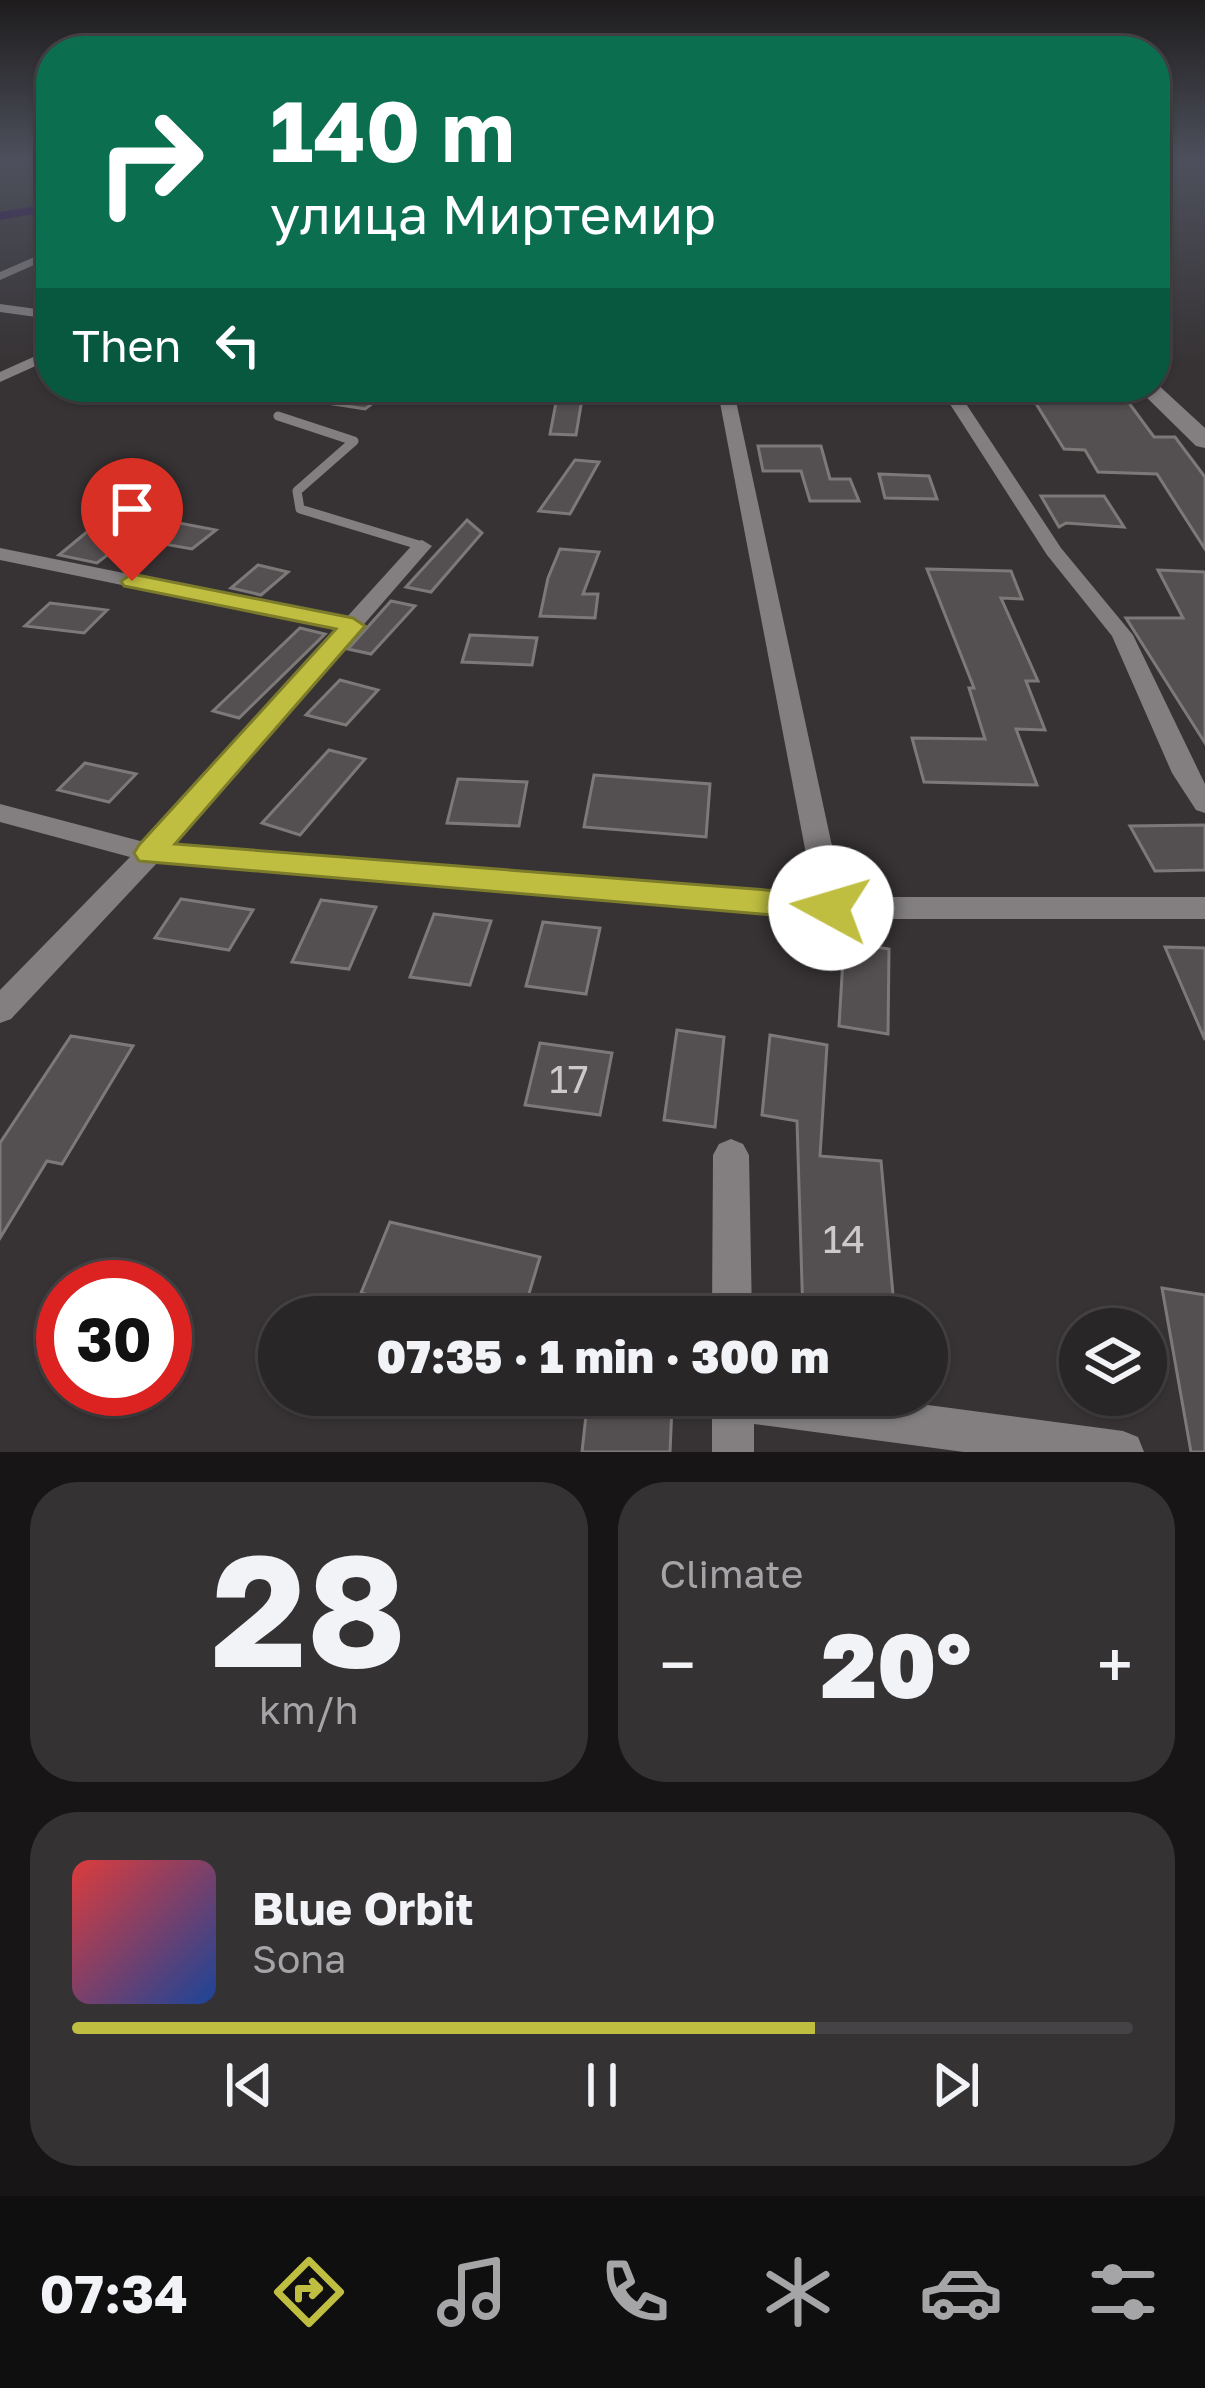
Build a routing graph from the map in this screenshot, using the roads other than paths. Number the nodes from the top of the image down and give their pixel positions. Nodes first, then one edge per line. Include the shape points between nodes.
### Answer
1 (36, 260) edge
2 (0, 276) edge
3 (0, 308) edge
4 (36, 313) edge
5 (36, 360) edge
6 (0, 378) edge
7 (728, 402) edge
8 (957, 402) edge
9 (1163, 402) edge
10 (278, 416) dead end
11 (1205, 441) edge
12 (422, 546) joint
13 (0, 554) edge
14 (353, 626) junction
15 (1205, 804) edge
16 (0, 812) edge
17 (150, 853) junction
18 (831, 908) junction
19 (1205, 908) edge
20 (0, 1010) edge
21 (731, 1155) dead end
22 (732, 1296) edge
23 (733, 1416) edge
24 (868, 1416) edge
25 (733, 1452) edge
26 (1123, 1452) edge

1 - 2 street
3 - 4 street
5 - 6 street
7 - 18 street
8 - 15 street via 1054,550 1122,635
9 - 11 street
10 - 12 lane via 354,441 297,491 300,509
12 - 14 street
13 - 14 street
14 - 17 street
16 - 17 street
17 - 18 street
17 - 20 street
18 - 19 street
21 - 22 street
23 - 25 street
24 - 26 street

